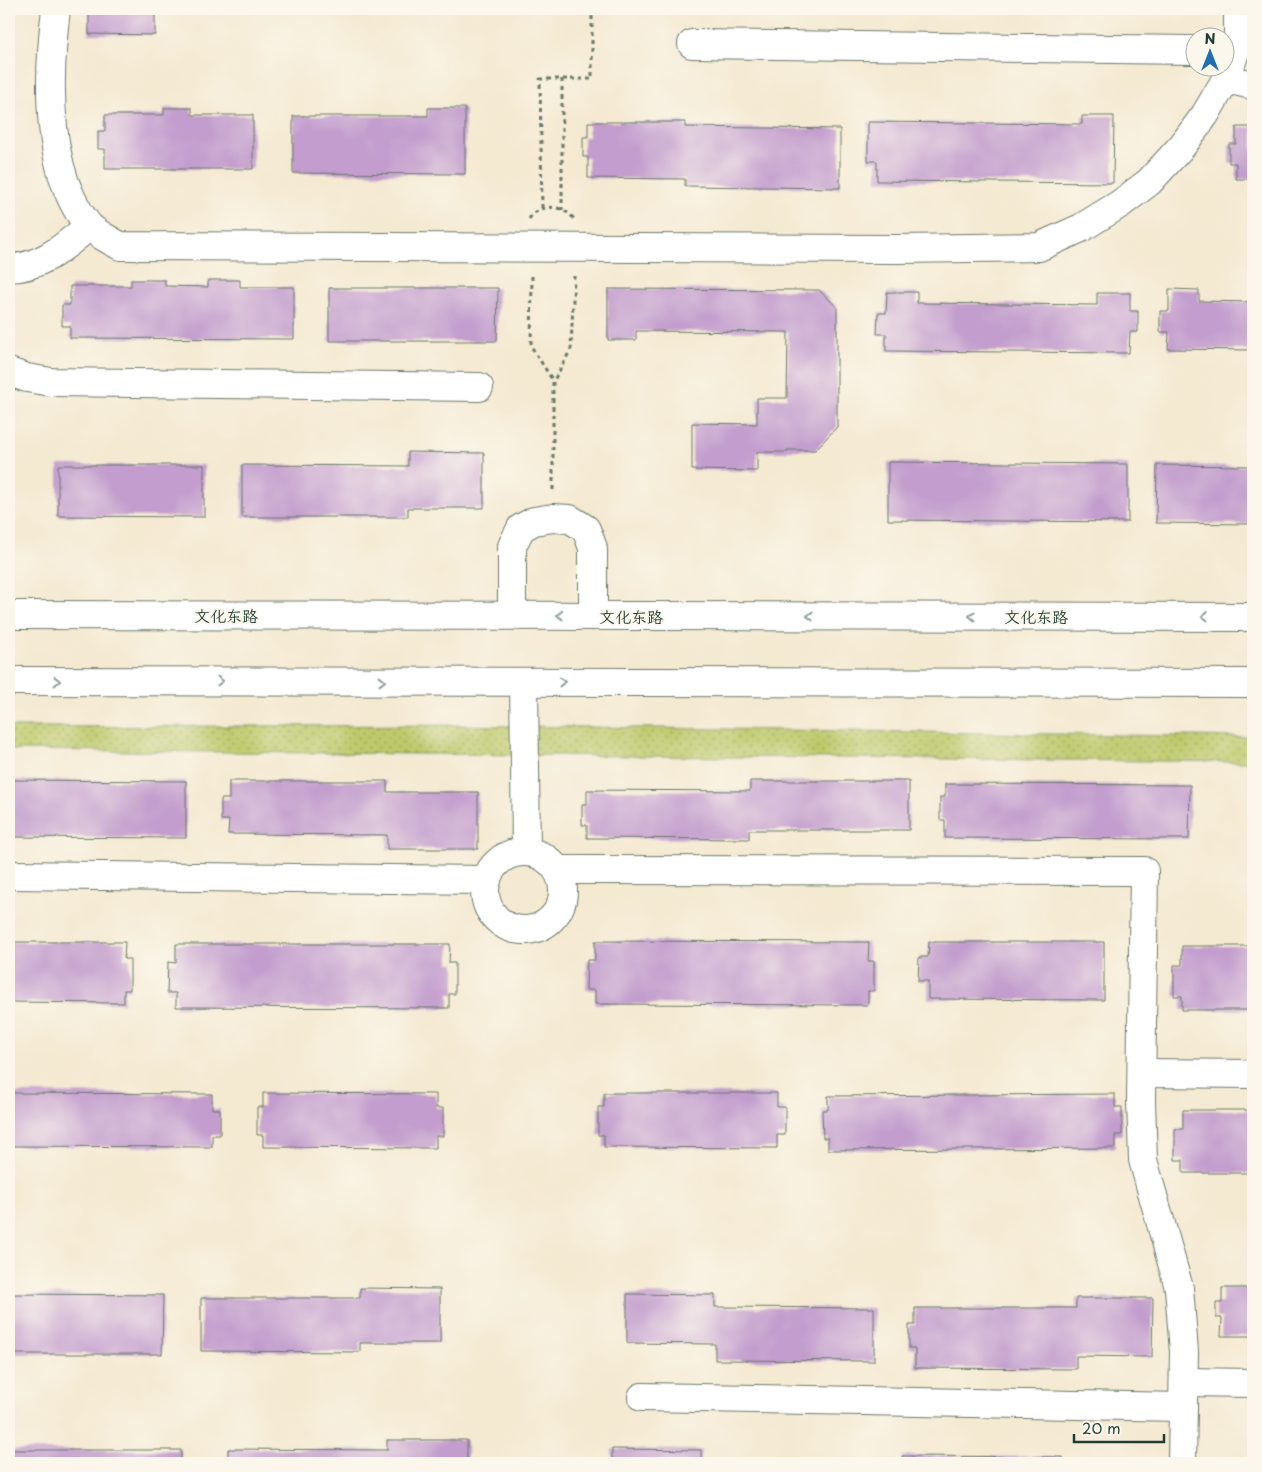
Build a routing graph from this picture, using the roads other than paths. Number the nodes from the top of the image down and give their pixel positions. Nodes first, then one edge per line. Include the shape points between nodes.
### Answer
1 (56, 9) edge
2 (1238, 9) edge
3 (692, 44) dead end
4 (1238, 46) edge
5 (1184, 50) edge
6 (1226, 79) junction
7 (1253, 85) edge
8 (89, 226) junction
9 (9, 268) edge
10 (9, 372) edge
11 (479, 387) dead end
12 (9, 614) edge
13 (512, 615) junction
14 (593, 616) junction
15 (1253, 616) edge
16 (9, 681) edge
17 (524, 682) junction
18 (1253, 682) edge
19 (526, 852) junction
20 (557, 870) junction
21 (9, 875) edge
22 (487, 880) junction
23 (1142, 1072) junction
24 (1253, 1074) edge
25 (1253, 1383) edge
26 (1183, 1395) junction
27 (642, 1398) dead end
28 (1182, 1463) edge

1 - 8 main road via 51,64 51,111 56,147 70,198
2 - 4 main road
3 - 5 main road
4 - 6 main road
6 - 7 main road
6 - 8 main road via 1182,146 1149,182 1081,228 1038,247 120,246
8 - 9 main road via 34,265
10 - 11 main road via 51,382
12 - 13 main road, 文化东路
14 -> 13 main road, 文化东路
13 - 14 main road via 512,546 521,528 534,521 554,518 570,519 586,529 593,548
15 -> 14 main road, 文化东路
16 -> 17 main road
17 -> 18 main road
17 - 19 main road
19 - 20 main road via 538,855
19 - 22 main road via 502,859 493,867
20 - 22 main road via 563,888 560,908 540,928 526,931 511,928 493,915 485,895
20 - 23 main road via 1144,871
21 - 22 main road
23 - 24 main road
23 - 26 main road via 1143,1160 1179,1288 1184,1352
25 - 26 main road
26 - 27 main road
26 - 28 main road

